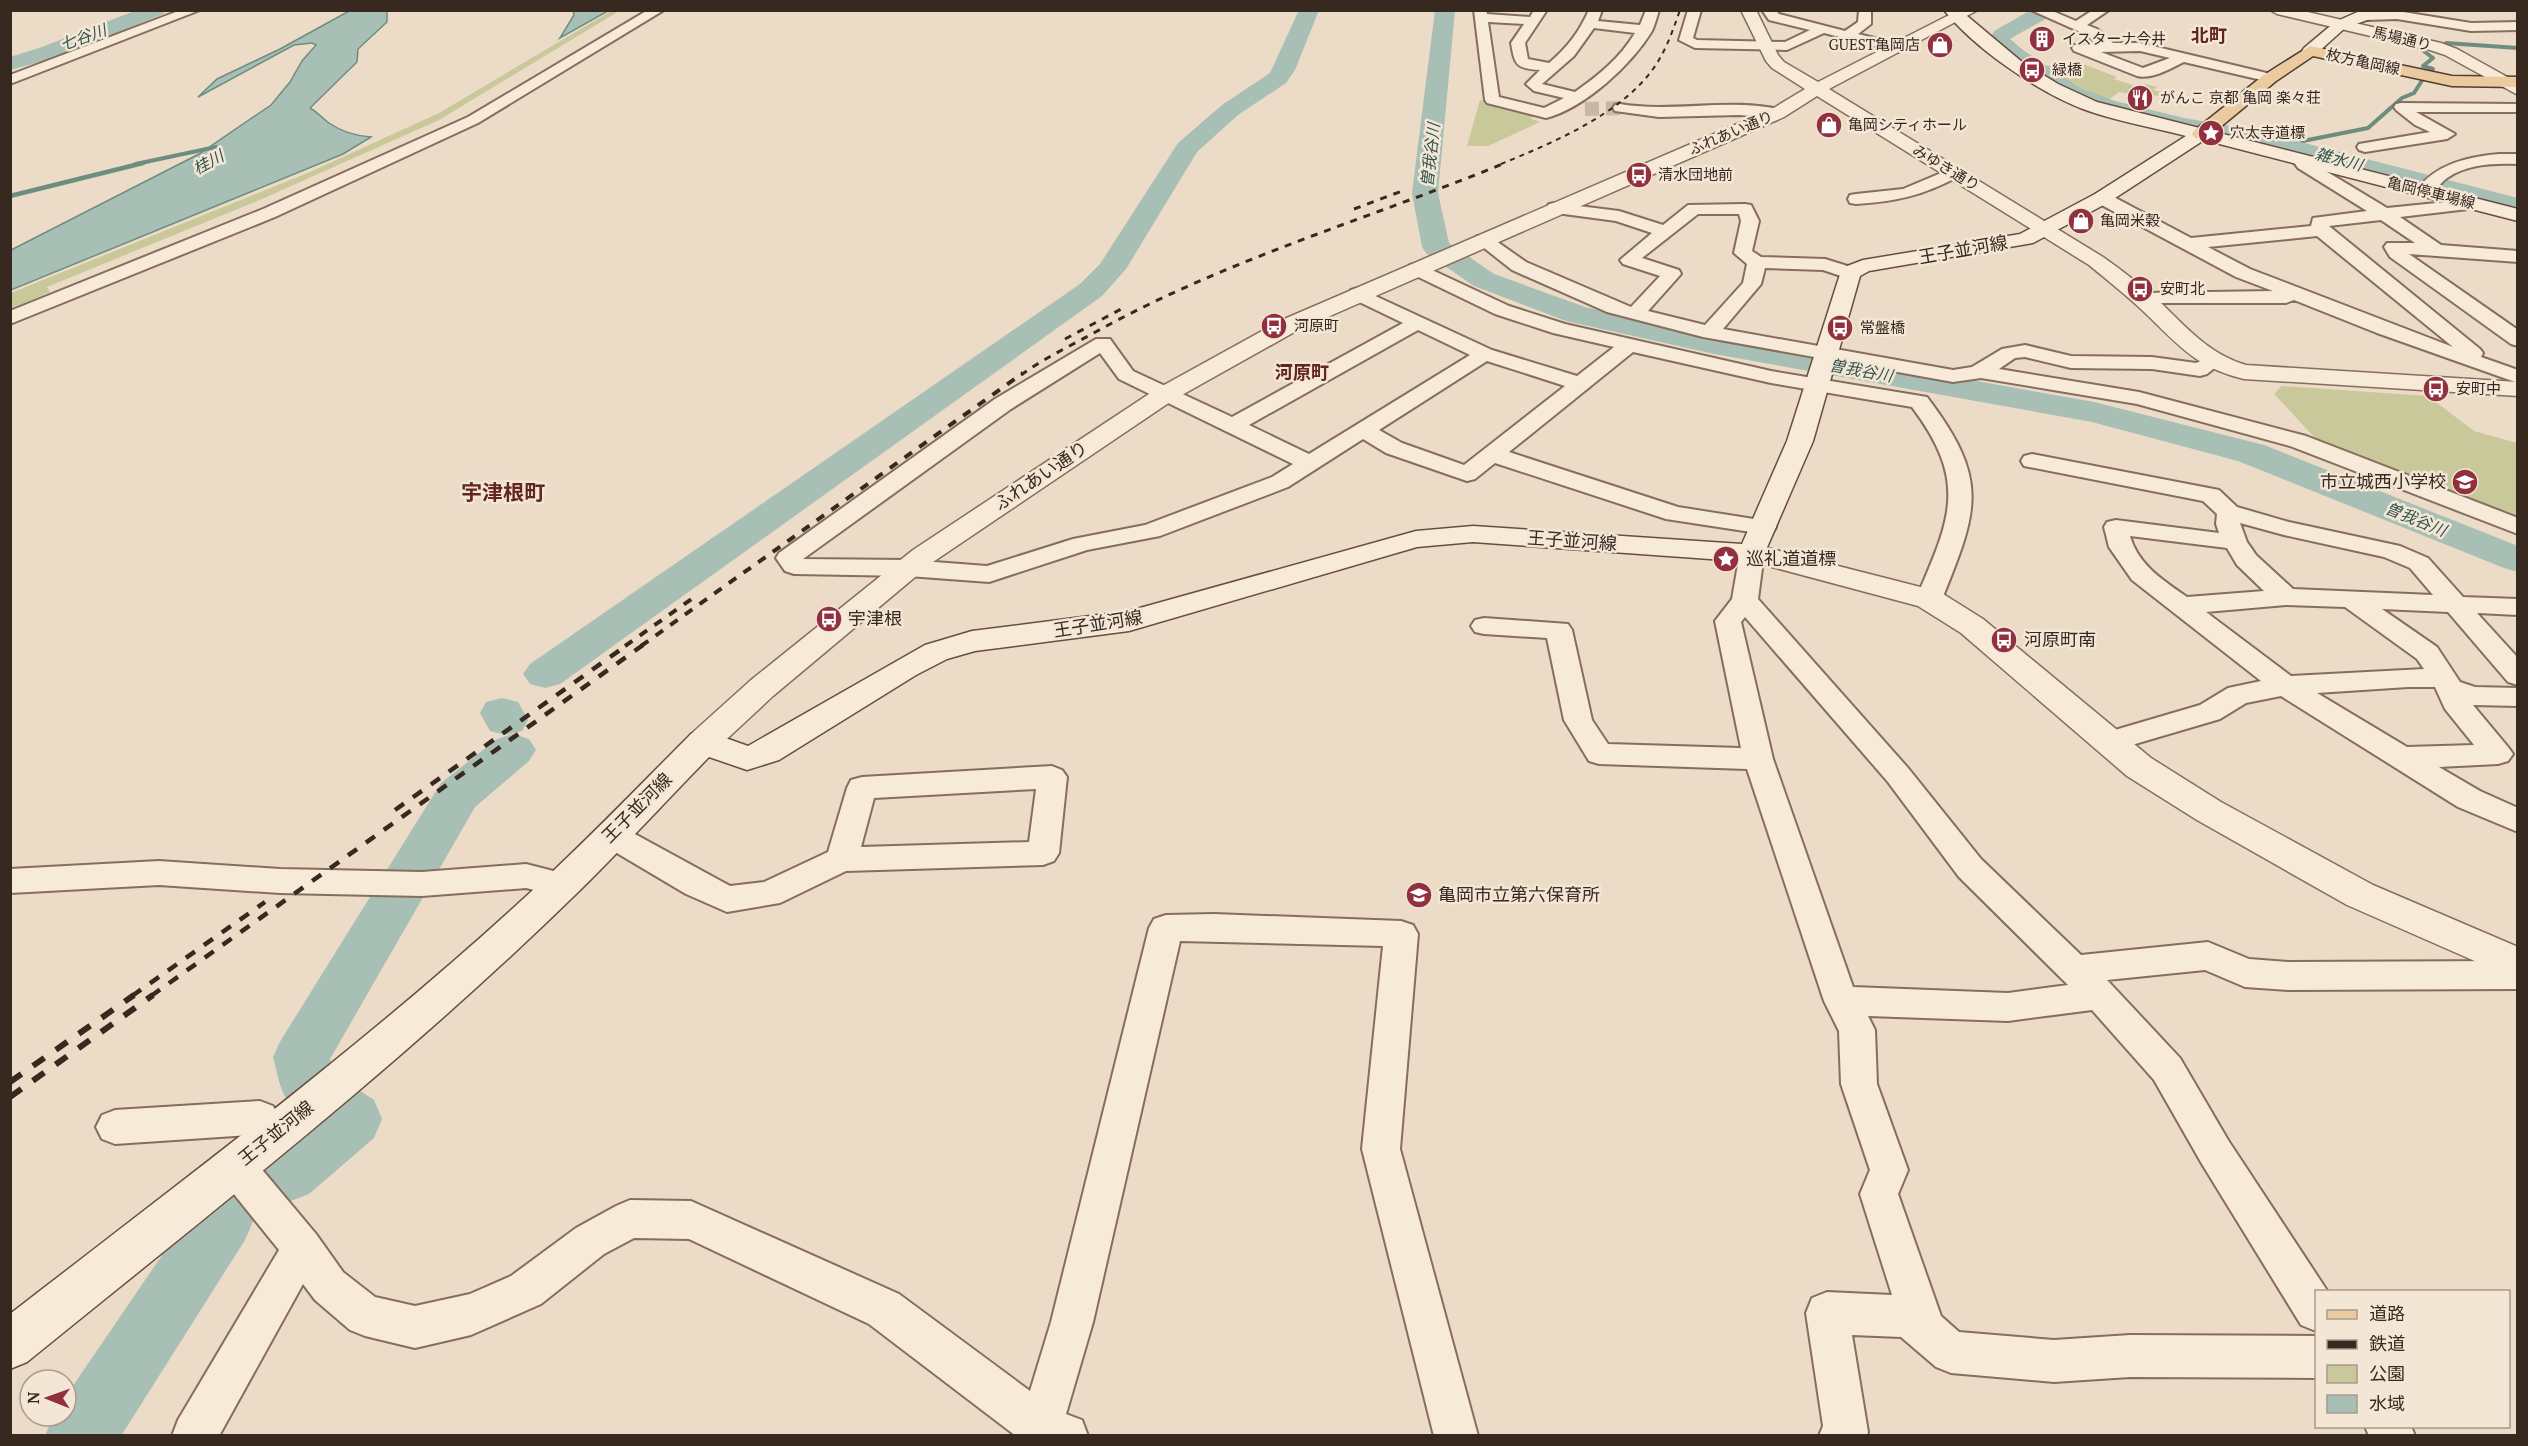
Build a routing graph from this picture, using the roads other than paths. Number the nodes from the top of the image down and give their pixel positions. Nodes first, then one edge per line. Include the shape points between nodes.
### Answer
1 (194, 10) edge
2 (658, 10) edge
3 (1653, 10) edge
4 (1695, 10) edge
5 (1748, 10) edge
6 (1768, 10) edge
7 (1865, 10) edge
8 (2103, 10) edge
9 (2277, 10) edge
10 (1960, 13) edge
11 (2042, 13) edge
12 (2368, 13) edge
13 (1481, 14) edge
14 (1592, 14) edge
15 (1537, 16) edge
16 (2340, 25) junction
17 (2077, 26) junction
18 (2517, 26) edge
19 (1823, 29) junction
20 (1646, 30) junction
21 (1847, 35) junction
22 (1763, 46) junction
23 (2109, 47) junction
24 (1898, 48) junction
25 (2310, 51) junction
26 (2183, 57) junction
27 (1551, 67) junction
28 (2270, 78) junction
29 (10, 80) edge
30 (2513, 85) edge
31 (1817, 89) junction
32 (1575, 96) junction
33 (1560, 106) junction
34 (1620, 108) tunnel mouth
35 (2517, 108) edge
36 (1585, 109) tunnel mouth
37 (1778, 113) junction
38 (2203, 131) junction
39 (2365, 147) dead end
40 (2498, 159) junction
41 (2517, 159) edge
42 (2301, 161) junction
43 (2517, 166) edge
44 (1953, 173) junction
45 (2424, 191) junction
46 (2102, 198) junction
47 (1856, 199) dead end
48 (2464, 201) junction
49 (1555, 208) junction
50 (2384, 214) junction
51 (2517, 215) edge
52 (2044, 228) junction
53 (2321, 230) junction
54 (1665, 232) junction
55 (1482, 240) junction
56 (2188, 244) junction
57 (2436, 249) junction
58 (2517, 257) edge
59 (1757, 262) junction
60 (1417, 269) junction
61 (1850, 273) junction
62 (1358, 294) junction
63 (2297, 296) junction
64 (2144, 299) junction
65 (1566, 301) junction
66 (1635, 314) junction
67 (10, 318) edge
68 (1538, 318) dead end
69 (1418, 322) junction
70 (2384, 329) junction
71 (2445, 331) junction
72 (1710, 332) junction
73 (2517, 341) edge
74 (1628, 346) junction
75 (1485, 354) junction
76 (2212, 362) junction
77 (2479, 363) junction
78 (1822, 369) junction
79 (1980, 372) junction
80 (2517, 377) edge
81 (1580, 384) junction
82 (2517, 389) edge
83 (1164, 395) junction
84 (1234, 425) junction
85 (1363, 430) junction
86 (1492, 454) junction
87 (2032, 461) dead end
88 (1310, 463) junction
89 (2229, 512) junction
90 (2517, 527) edge
91 (1758, 540) junction
92 (2235, 542) junction
93 (908, 568) junction
94 (2286, 597) junction
95 (1929, 599) junction
96 (2350, 599) junction
97 (1745, 600) junction
98 (2453, 602) junction
99 (2181, 606) junction
100 (2517, 607) edge
101 (1484, 626) dead end
102 (2517, 676) edge
103 (2447, 683) junction
104 (2285, 686) junction
105 (2517, 697) edge
106 (703, 742) junction
107 (2108, 742) junction
108 (2401, 758) junction
109 (1758, 759) junction
110 (2517, 821) edge
111 (610, 835) junction
112 (842, 859) junction
113 (10, 881) edge
114 (562, 885) junction
115 (2517, 966) edge
116 (2073, 970) junction
117 (2100, 995) junction
118 (1841, 1001) junction
119 (115, 1127) dead end
120 (281, 1129) junction
121 (235, 1166) junction
122 (302, 1248) junction
123 (2315, 1308) edge
124 (1923, 1326) junction
125 (10, 1345) edge
126 (2315, 1357) edge
127 (1048, 1433) edge
128 (194, 1436) edge
129 (1456, 1436) edge
130 (1841, 1436) edge

1 - 29 street
2 - 67 street via 473,120 269,213
3 - 20 street
4 - 22 street via 1686,40 1689,43
5 - 22 street
6 - 19 street via 1774,17
7 - 21 street via 1864,24
8 - 17 street
9 - 16 street, 馬場通り
10 - 24 street, ふれあい通り
10 - 38 street, 亀岡停車場線 via 2019,68 2060,93 2114,113
11 - 17 street
12 - 16 street
12 - 18 street via 2471,27
13 - 15 street
13 - 33 street via 1492,100 1539,113
14 - 20 street
14 - 27 street via 1586,32
15 - 27 street via 1518,43 1521,61
16 - 25 street
16 - 30 street, 馬場通り via 2451,52
17 - 23 street via 2092,32
19 - 21 street
19 - 22 street via 1787,46
20 - 32 street via 1623,63
21 - 24 street
22 - 31 street, みゆき通り via 1778,65
23 - 26 street via 2140,47
23 - 26 street via 2079,48 2142,73
24 - 31 street, ふれあい通り
25 - 28 main road, 枚方亀岡線
25 - 30 main road, 枚方亀岡線 via 2452,81
26 - 28 street
27 - 32 street via 1533,84
28 - 38 main road, 枚方亀岡線
31 - 37 street, ふれあい通り
31 - 44 street, みゆき通り
32 - 33 street
33 - 36 street
34 - 37 street via 1644,113
35 - 39 street via 2401,107 2420,122 2447,134
37 - 49 street, ふれあい通り
38 - 42 street, 亀岡停車場線
38 - 46 street, 王子並河線
40 - 41 street
40 - 43 street
40 - 45 street via 2455,168
42 - 45 street, 亀岡停車場線
42 - 50 street
44 - 47 street via 1915,193
44 - 52 street, みゆき通り
45 - 48 street, 亀岡停車場線
46 - 52 street, 王子並河線
46 - 56 street
48 - 50 street via 2462,205
48 - 51 street, 亀岡停車場線
49 - 54 street via 1619,216
49 - 55 street, ふれあい通り
50 - 53 street via 2319,222
50 - 57 street
52 - 61 street, 王子並河線 via 2025,239 1863,266
52 - 64 street, みゆき通り via 2096,261
53 - 56 street
53 - 71 street
54 - 59 street via 1694,209 1745,209 1750,221 1743,254
54 - 66 street via 1629,260 1672,274
55 - 60 street, ふれあい通り
55 - 65 street
56 - 63 street
57 - 58 street
57 - 73 street via 2393,247
59 - 61 street via 1825,265
59 - 72 street via 1752,284
60 - 62 street, ふれあい通り
60 - 74 street via 1502,310
61 - 78 street
62 - 69 street
62 - 83 street, ふれあい通り via 1290,325
63 - 64 street
63 - 70 street
64 - 76 street, みゆき通り
65 - 66 street
65 - 68 street
66 - 72 street
69 - 75 street
69 - 84 street
70 - 71 street
70 - 77 street
71 - 73 street
71 - 77 street via 2481,360
72 - 78 street
74 - 78 street via 1771,377
74 - 81 street
75 - 81 street
75 - 85 street
76 - 79 street via 2200,370 2152,363 2071,362 2025,351 2009,352
76 - 82 street via 2244,372
77 - 80 street
78 - 79 street via 1953,376
78 - 91 street via 1800,441
78 - 95 street via 1920,402 1949,442 1961,478 1961,512 1954,540
79 - 90 street via 2139,398 2298,441
81 - 86 street
83 - 84 street
83 - 93 street, ふれあい通り
83 - 93 street via 1126,375 1103,343 1002,404 788,558 794,566
84 - 88 street
85 - 86 street via 1394,448 1467,474
85 - 88 street
86 - 91 street
87 - 89 street via 2211,495
88 - 93 street via 1280,482 1151,531 1082,544 989,574
89 - 92 street via 2228,524
89 - 98 street via 2391,551 2419,562
91 - 95 street, 王子並河線
91 - 97 street
91 - 106 street, 王子並河線 via 1473,534 1416,539 1129,621 972,641 936,652 768,752 747,758
92 - 94 street via 2246,560
92 - 99 street via 2116,527 2121,547 2141,575
93 - 106 street, ふれあい通り
94 - 96 street
94 - 99 street
95 - 107 street, 王子並河線 via 1972,626
96 - 98 street
96 - 103 street via 2427,653
97 - 109 street via 1728,621
97 - 116 street via 1898,775 1970,868
98 - 100 street
98 - 102 street
99 - 104 street
101 - 109 street via 1559,630 1578,720 1599,754
103 - 104 street via 2408,678
103 - 105 street via 2474,696
103 - 108 street via 2455,702 2498,754
104 - 107 street via 2238,694 2210,712
104 - 108 street
106 - 111 street, 王子並河線
107 - 115 street, 王子並河線 via 2209,811 2299,862 2360,895
108 - 110 street via 2469,799
109 - 118 street
111 - 112 street via 727,899 769,894
111 - 114 street, 王子並河線
112 - 112 street via 1043,853 1052,777 862,788
113 - 114 street via 159,873 409,884 526,876
114 - 120 street, 王子並河線 via 446,990
115 - 116 street via 2517,975 2289,976 2245,973 2208,956
116 - 117 street
117 - 118 street via 2008,1007
117 - 123 street via 2167,1069
118 - 124 street via 1857,1030 1859,1084 1889,1170 1879,1194
119 - 120 street via 260,1118
120 - 121 street, 王子並河線
121 - 122 street
121 - 125 street, 王子並河線
122 - 127 street via 329,1286 365,1315 415,1327 471,1314 526,1290 590,1241 630,1219 691,1220 884,1309
122 - 128 street
124 - 126 street via 1951,1352 2054,1361 2130,1356
124 - 130 street via 1909,1317 1827,1313 1846,1432
127 - 129 street via 1166,928 1214,927 1401,934 1382,1149

